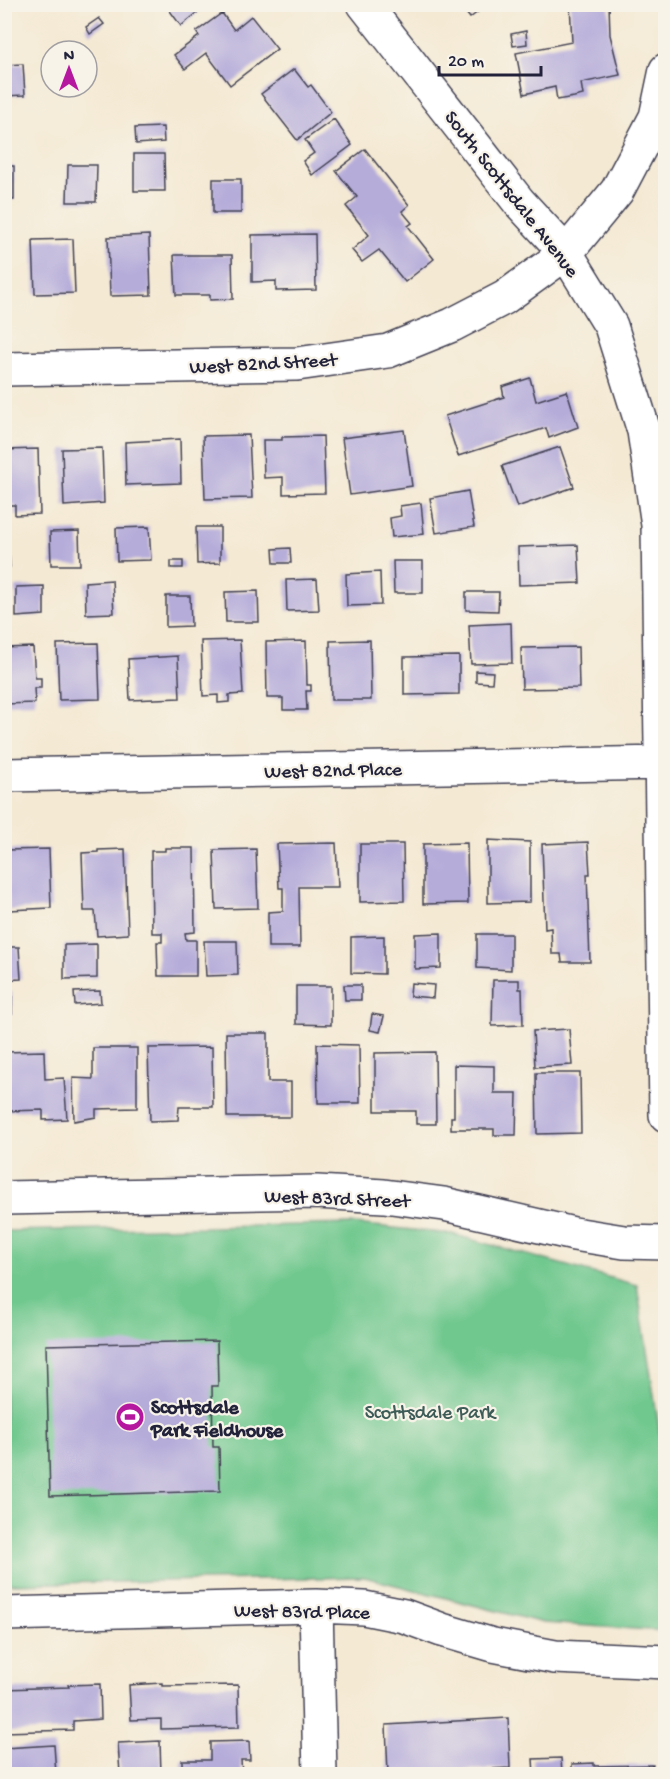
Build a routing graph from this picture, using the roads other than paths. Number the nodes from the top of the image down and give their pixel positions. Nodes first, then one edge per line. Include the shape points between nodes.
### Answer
1 (364, 4) edge
2 (666, 70) edge
3 (566, 254) junction
4 (4, 369) edge
5 (663, 763) edge
6 (4, 775) edge
7 (666, 1115) edge
8 (4, 1198) edge
9 (666, 1243) edge
10 (316, 1606) junction
11 (4, 1614) edge
12 (666, 1662) edge
13 (320, 1774) edge

1 - 3 street, South Scottsdale Avenue via 519,202
2 - 3 street, West 82nd Street via 656,117 617,191
3 - 4 street, West 82nd Street via 504,298 388,351 297,364
3 - 5 street, South Scottsdale Avenue via 610,326 644,431 658,525
5 - 6 street, West 82nd Place
5 - 7 street, South Scottsdale Avenue
8 - 9 street, West 83rd Street via 316,1192 384,1196 444,1204 574,1234 624,1242
10 - 11 street, West 83rd Place
10 - 12 street, West 83rd Place via 364,1608 404,1616 494,1646 555,1657
10 - 13 street

